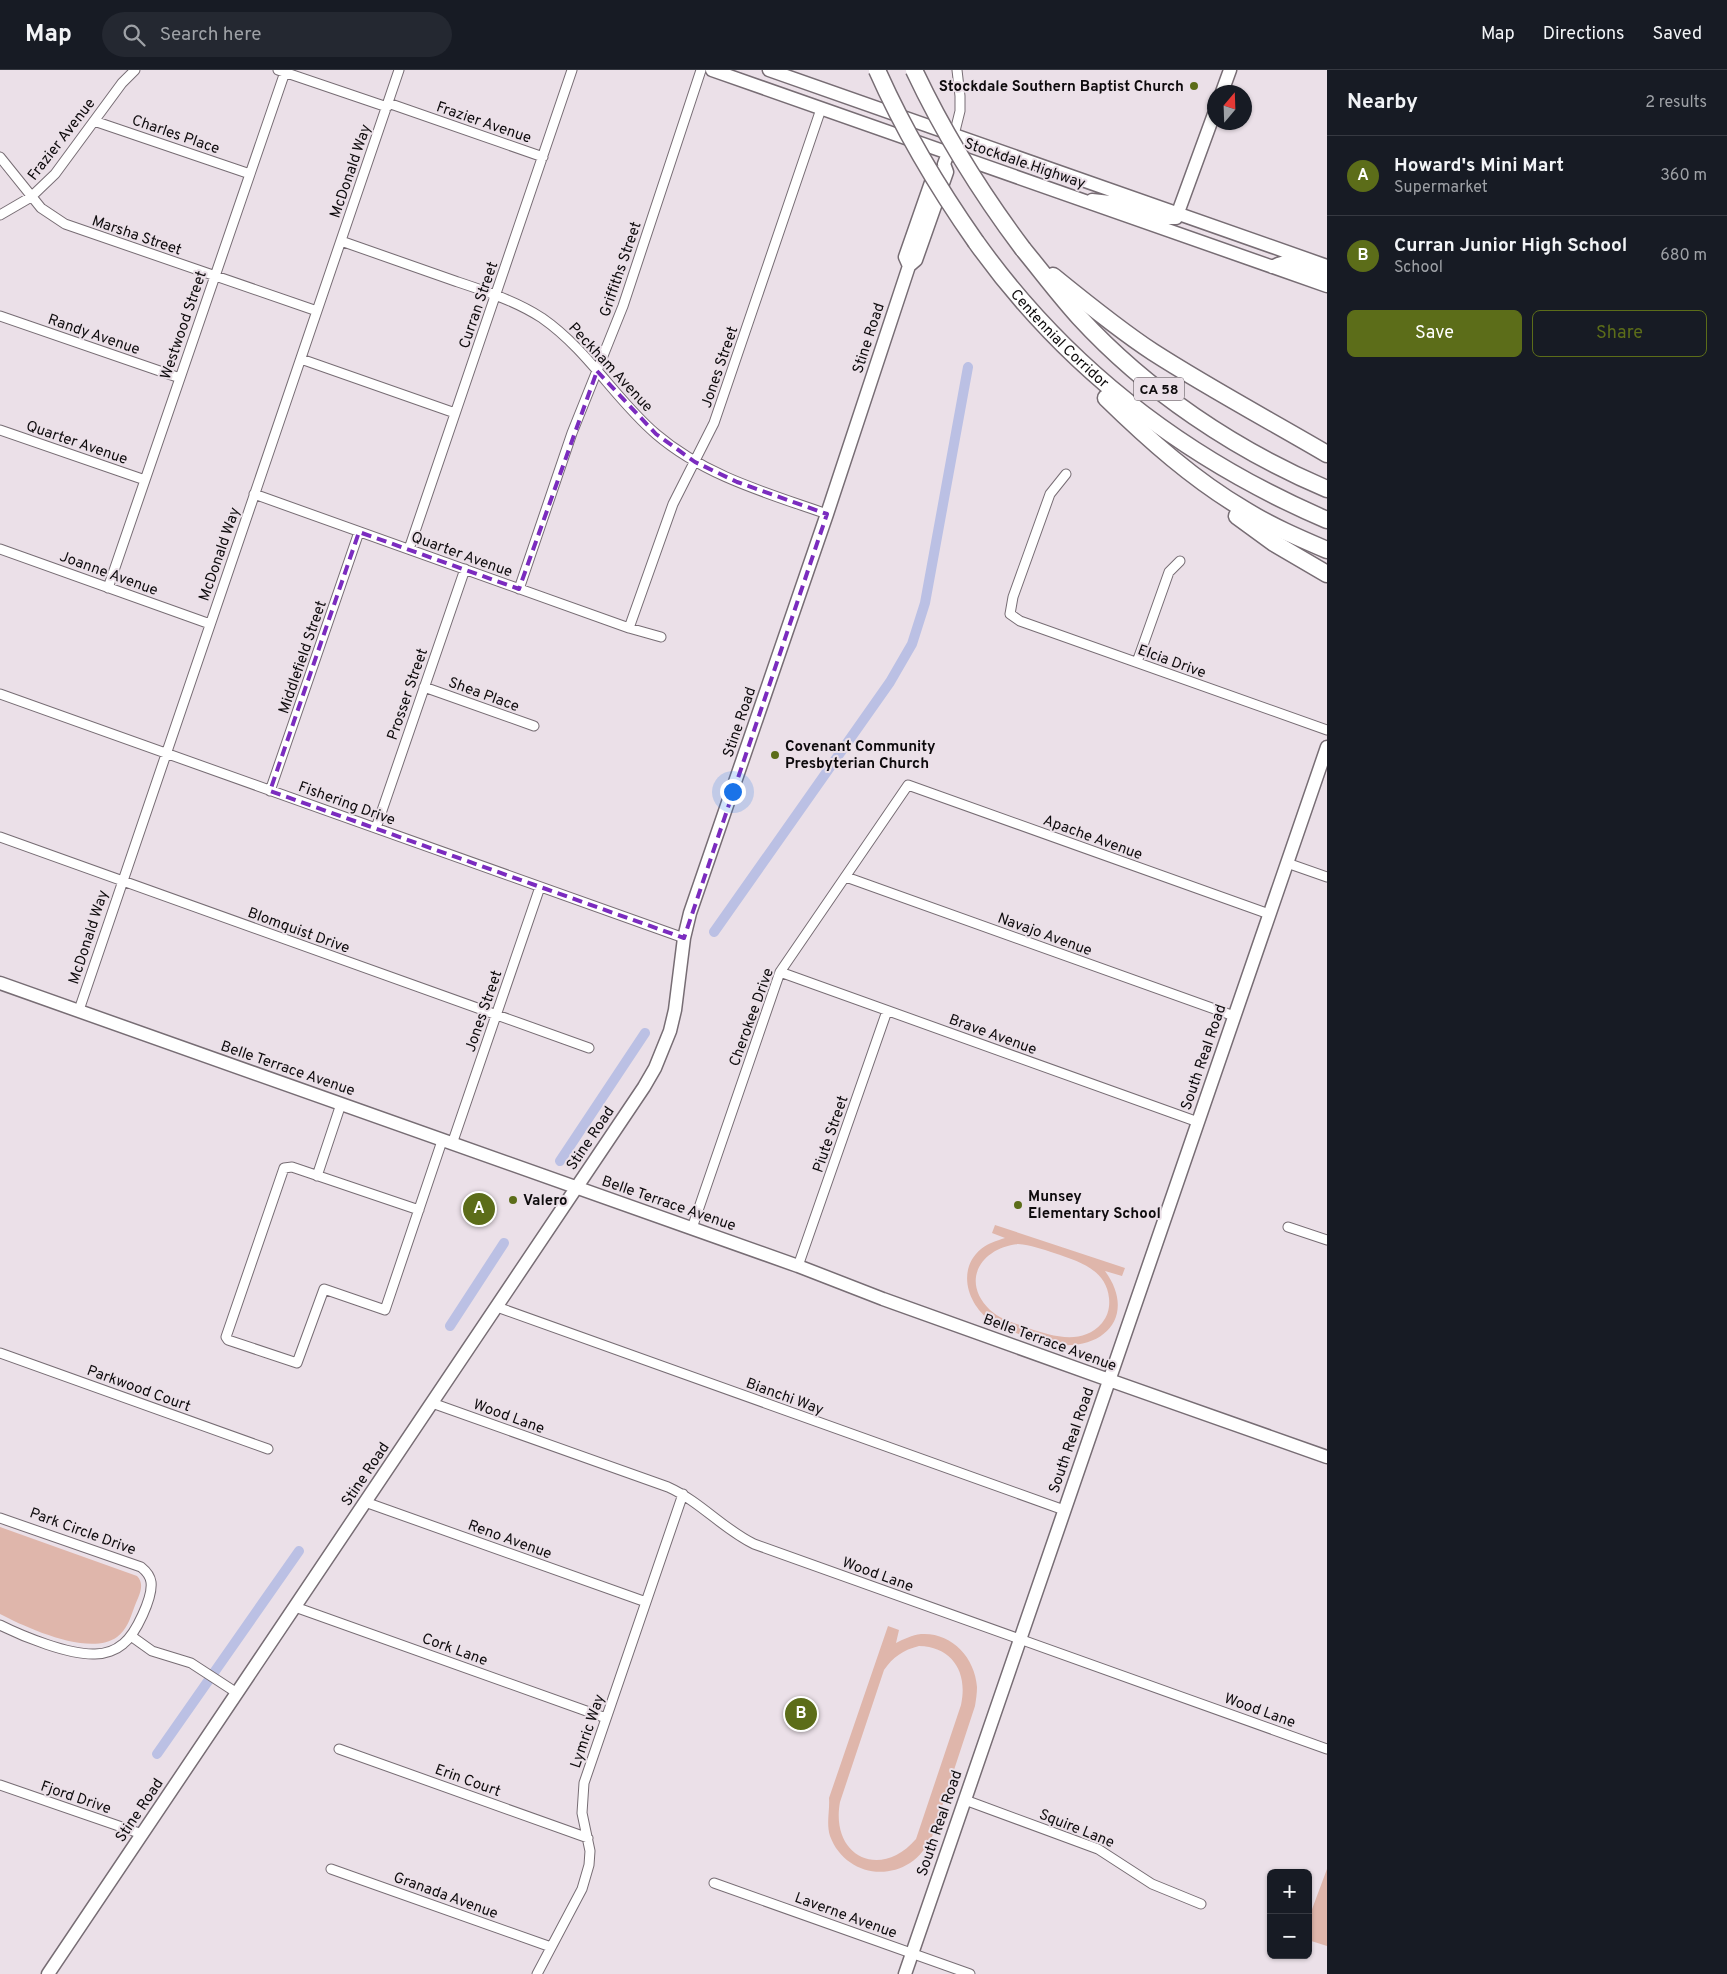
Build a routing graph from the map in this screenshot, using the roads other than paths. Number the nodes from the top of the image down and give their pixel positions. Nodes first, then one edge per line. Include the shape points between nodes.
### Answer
1 (135, 70) edge
2 (399, 70) edge
3 (572, 70) edge
4 (701, 70) edge
5 (712, 70) edge
6 (769, 70) edge
7 (877, 70) edge
8 (914, 70) edge
9 (957, 70) edge
10 (1230, 70) edge
11 (281, 71) edge
12 (1225, 85) edge
13 (387, 105) junction
14 (821, 109) junction
15 (94, 121) junction
16 (1208, 130) edge
17 (954, 135) junction
18 (543, 157) junction
19 (0, 158) edge
20 (946, 158) junction
21 (250, 174) junction
22 (32, 197) junction
23 (1080, 200) junction
24 (1179, 214) junction
25 (0, 215) edge
26 (341, 241) junction
27 (1026, 252) junction
28 (1327, 266) edge
29 (1272, 267) junction
30 (215, 276) junction
31 (1327, 276) edge
32 (1327, 286) edge
33 (496, 295) junction
34 (317, 311) junction
35 (0, 316) edge
36 (1037, 319) junction
37 (300, 359) junction
38 (597, 370) junction
39 (180, 378) junction
40 (455, 413) junction
41 (0, 430) edge
42 (1327, 454) edge
43 (695, 462) junction
44 (1178, 463) junction
45 (1066, 474) dead end
46 (145, 480) junction
47 (1327, 489) edge
48 (254, 494) junction
49 (827, 514) junction
50 (1327, 520) edge
51 (359, 532) junction
52 (0, 549) edge
53 (408, 549) junction
54 (1327, 550) edge
55 (1180, 561) dead end
56 (465, 569) junction
57 (1327, 574) edge
58 (108, 588) junction
59 (519, 589) junction
60 (210, 624) junction
61 (629, 628) junction
62 (661, 637) dead end
63 (1136, 662) junction
64 (424, 687) junction
65 (0, 694) edge
66 (534, 726) dead end
67 (1327, 730) edge
68 (1327, 746) edge
69 (165, 753) junction
70 (908, 785) joint
71 (270, 791) junction
72 (376, 828) junction
73 (0, 838) edge
74 (1287, 863) junction
75 (846, 877) junction
76 (1327, 878) edge
77 (122, 881) junction
78 (540, 887) junction
79 (1269, 914) junction
80 (684, 938) junction
81 (780, 972) junction
82 (0, 983) edge
83 (78, 1010) junction
84 (887, 1011) junction
85 (496, 1014) junction
86 (1234, 1016) junction
87 (589, 1048) dead end
88 (341, 1104) junction
89 (1198, 1122) junction
90 (447, 1143) junction
91 (317, 1176) junction
92 (576, 1188) junction
93 (419, 1210) junction
94 (1288, 1226) dead end
95 (692, 1228) junction
96 (1327, 1240) edge
97 (798, 1266) junction
98 (497, 1307) junction
99 (0, 1353) edge
100 (1109, 1380) junction
101 (432, 1403) junction
102 (268, 1449) dead end
103 (1327, 1457) edge
104 (683, 1494) junction
105 (365, 1502) junction
106 (1064, 1510) junction
107 (0, 1518) edge
108 (646, 1602) junction
109 (295, 1607) junction
110 (0, 1625) edge
111 (131, 1636) junction
112 (1020, 1639) junction
113 (237, 1693) junction
114 (606, 1718) junction
115 (339, 1749) dead end
116 (1327, 1749) edge
117 (0, 1785) edge
118 (964, 1800) junction
119 (142, 1834) junction
120 (588, 1838) junction
121 (331, 1869) dead end
122 (714, 1883) dead end
123 (1201, 1904) dead end
124 (551, 1948) junction
125 (912, 1953) junction
126 (48, 1974) edge
127 (537, 1974) edge
128 (905, 1974) edge
129 (970, 1974) edge

1 - 15 street, Frazier Avenue via 122,82
2 - 13 street, McDonald Way
3 - 18 street, Curran Street
4 - 38 street, Griffiths Street via 623,306
5 - 14 street, Stockdale Highway
6 - 17 street, Stockdale Highway
7 - 36 highway, Centennial Corridor / CA 58, bridge via 923,160 976,242 1014,294
8 - 27 highway, Centennial Corridor / CA 58, bridge via 968,170
9 - 17 street via 960,110
10 - 12 street
11 - 13 street, Frazier Avenue
11 - 21 street, Westwood Street
13 - 18 street, Frazier Avenue
13 - 26 street, McDonald Way
14 - 20 street, Stockdale Highway
14 - 43 street, Jones Street via 714,423
15 - 21 street, Charles Place
15 - 22 street, Frazier Avenue via 55,174
16 - 24 street
17 - 20 street, Stine Road
17 - 24 street, Stockdale Highway
18 - 33 street, Curran Street
19 - 22 street, Marsha Street
20 - 23 street, Stockdale Highway
20 - 49 street, Stine Road via 936,168 908,248 905,257 909,266
21 - 30 street, Westwood Street
22 - 25 street, Frazier Avenue
22 - 30 street, Marsha Street via 41,208 65,224
23 - 24 street via 1109,200 1168,219
23 - 29 street, Stockdale Highway
24 - 28 street, Stockdale Highway
26 - 33 street, Peckham Avenue
26 - 34 street, McDonald Way
27 - 42 highway via 1152,352
27 - 47 highway, Centennial Corridor / CA 58 via 1080,318 1148,380 1198,418 1248,449
29 - 31 street via 1285,262
29 - 32 street, Stockdale Highway
30 - 34 street, Marsha Street
30 - 39 street, Westwood Street
33 - 38 street, Peckham Avenue via 522,306 558,330
33 - 40 street, Curran Street
34 - 37 street, McDonald Way
35 - 39 street, Randy Avenue
36 - 44 highway via 1104,395
36 - 50 highway, Centennial Corridor / CA 58 via 1098,379 1167,432 1260,488
37 - 40 street
37 - 48 street, McDonald Way
38 - 43 street, Peckham Avenue via 651,429
38 - 59 street, Griffiths Street
39 - 46 street, Westwood Street
40 - 53 street, Curran Street
41 - 46 street, Quarter Avenue
43 - 49 street, Peckham Avenue via 737,482
43 - 61 street, Jones Street via 664,524
44 - 54 highway via 1244,510
44 - 57 highway via 1247,524
45 - 63 street, Elcia Drive via 1050,494 1013,597 1010,614 1020,621
46 - 58 street, Westwood Street
48 - 51 street, Quarter Avenue
48 - 60 street, McDonald Way
49 - 80 street, Stine Road
51 - 53 street, Quarter Avenue
51 - 71 street, Middlefield Street
52 - 58 street, Joanne Avenue
53 - 56 street, Quarter Avenue
55 - 63 street via 1169,572
56 - 59 street, Quarter Avenue
56 - 64 street, Prosser Street
58 - 60 street, Joanne Avenue
59 - 61 street, Quarter Avenue
60 - 69 street, McDonald Way
61 - 62 street, Quarter Avenue
63 - 67 street, Elcia Drive
64 - 66 street, Shea Place
64 - 72 street, Prosser Street
65 - 69 street, Fishering Drive
68 - 74 street, South Real Road
69 - 71 street, Fishering Drive
69 - 77 street, McDonald Way
70 - 75 street, Cherokee Drive
70 - 79 street, Apache Avenue
71 - 72 street, Fishering Drive
72 - 78 street, Fishering Drive
73 - 77 street, Blomquist Drive
74 - 76 street
74 - 79 street, South Real Road
75 - 81 street, Cherokee Drive
75 - 86 street, Navajo Avenue
77 - 83 street, McDonald Way
77 - 85 street, Blomquist Drive
78 - 80 street, Fishering Drive
78 - 85 street, Jones Street
79 - 86 street, South Real Road
80 - 92 street, Stine Road via 675,1010 663,1052 644,1087
81 - 84 street, Brave Avenue
81 - 95 street, Cherokee Drive
82 - 83 street, Belle Terrace Avenue
83 - 88 street, Belle Terrace Avenue
84 - 89 street, Brave Avenue
84 - 97 street, Piute Street
85 - 87 street, Blomquist Drive
85 - 90 street, Jones Street
86 - 89 street, South Real Road
88 - 90 street, Belle Terrace Avenue
88 - 91 street
89 - 100 street, South Real Road
90 - 92 street, Belle Terrace Avenue
90 - 93 street, Jones Street
91 - 93 street
91 - 93 street, Jones Street via 292,1167 284,1168 226,1336 230,1342 297,1363 324,1289 385,1310
92 - 95 street, Belle Terrace Avenue
92 - 98 street, Stine Road
94 - 96 street
95 - 97 street, Belle Terrace Avenue
97 - 100 street, Belle Terrace Avenue
98 - 101 street, Stine Road
98 - 106 street, Bianchi Way
99 - 102 street, Parkwood Court
100 - 103 street, Belle Terrace Avenue
100 - 106 street, South Real Road
101 - 104 street, Wood Lane
101 - 105 street, Stine Road
104 - 108 street, Lymric Way
104 - 112 street, Wood Lane via 727,1529 754,1544
105 - 108 street, Reno Avenue
105 - 109 street, Stine Road
106 - 112 street, South Real Road
107 - 111 street, Park Circle Drive via 141,1566 151,1583 151,1590
108 - 114 street, Lymric Way
109 - 113 street, Stine Road
109 - 114 street, Cork Lane
110 - 111 street, Park Circle Drive via 42,1642 89,1654 115,1649
111 - 113 street via 152,1652 183,1659 206,1671
112 - 116 street, Wood Lane
112 - 118 street, South Real Road
113 - 119 street, Stine Road
114 - 120 street, Lymric Way via 584,1783 582,1813
115 - 120 street, Erin Court
117 - 119 street, Fjord Drive
118 - 123 street, Squire Lane via 1098,1849 1152,1884
118 - 125 street, South Real Road
119 - 126 street, Stine Road
120 - 124 street, Lymric Way via 587,1876
121 - 124 street, Granada Avenue
122 - 125 street, Laverne Avenue
124 - 127 street, Lymric Way
125 - 128 street, South Real Road
125 - 129 street, Laverne Avenue

